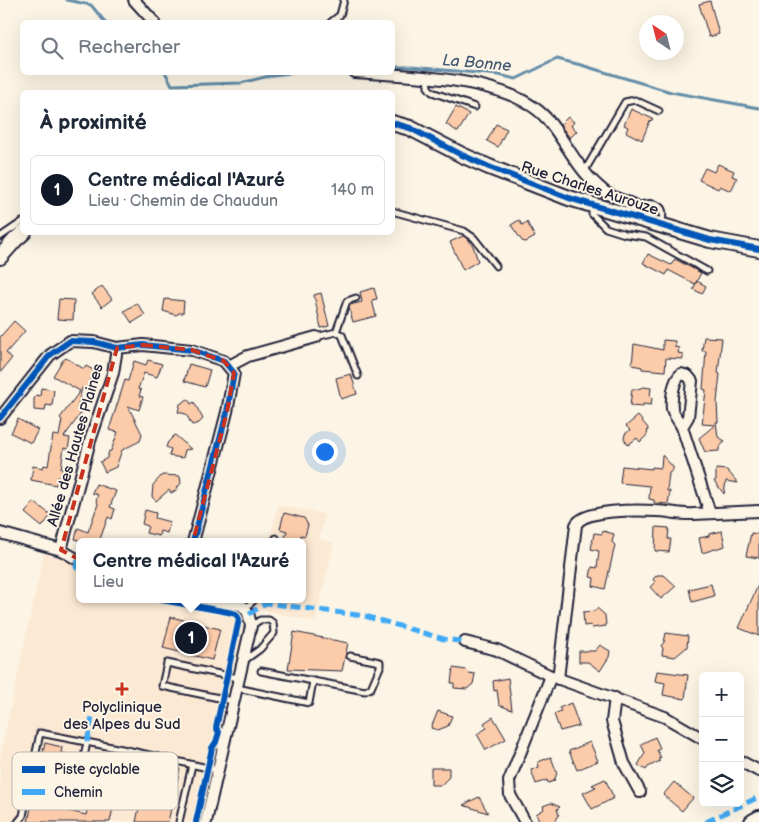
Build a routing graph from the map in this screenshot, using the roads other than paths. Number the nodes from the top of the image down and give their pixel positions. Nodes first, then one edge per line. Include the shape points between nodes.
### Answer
1 (134, 0) edge
2 (344, 0) edge
3 (152, 20) edge
4 (334, 20) edge
5 (395, 74) edge
6 (427, 76) junction
7 (475, 107) dead end
8 (659, 111) dead end
9 (395, 124) edge
10 (584, 172) junction
11 (592, 204) junction
12 (636, 206) junction
13 (395, 212) edge
14 (646, 220) junction
15 (20, 223) edge
16 (660, 224) junction
17 (21, 235) edge
18 (0, 237) edge
19 (759, 249) edge
20 (0, 257) edge
21 (496, 266) dead end
22 (707, 271) dead end
23 (356, 298) dead end
24 (336, 332) junction
25 (316, 337) joint
26 (118, 348) junction
27 (229, 366) junction
28 (358, 376) dead end
29 (0, 418) edge
30 (682, 427) dead end
31 (759, 510) edge
32 (710, 513) junction
33 (0, 533) edge
34 (194, 538) edge
35 (61, 550) junction
36 (76, 559) edge
37 (229, 603) edge
38 (252, 603) edge
39 (247, 611) junction
40 (251, 626) junction
41 (465, 642) dead end
42 (350, 656) dead end
43 (242, 662) junction
44 (262, 671) dead end
45 (554, 677) junction
46 (313, 681) junction
47 (237, 683) junction
48 (614, 698) junction
49 (233, 701) junction
50 (699, 737) edge
51 (88, 742) junction
52 (36, 752) edge
53 (86, 752) edge
54 (133, 752) edge
55 (178, 762) edge
56 (742, 762) edge
57 (192, 765) junction
58 (217, 770) junction
59 (759, 771) edge
60 (640, 792) dead end
61 (25, 810) edge
62 (759, 818) edge
63 (18, 822) edge
64 (179, 822) edge
65 (206, 822) edge
66 (525, 822) edge
67 (752, 822) edge

1 - 3 street
2 - 4 lane via 340,15
5 - 6 street
6 - 7 lane via 432,92
6 - 10 street via 521,98 548,120
8 - 10 lane via 635,100 625,102
9 - 11 street, Rue Charles Aurouze via 490,167
10 - 12 street via 610,195
11 - 14 street, Rue Charles Aurouze
11 - 22 lane via 592,214 606,228 646,237
12 - 14 street
12 - 16 lane via 654,204 662,211
13 - 21 lane via 464,231 474,238
14 - 16 street, Rue Charles Aurouze
15 - 18 lane
16 - 19 street, Rue Charles Aurouze via 710,240
17 - 20 street
23 - 24 lane via 347,301
24 - 25 lane
24 - 28 lane via 342,335
25 - 27 street via 248,356
26 - 27 street via 143,345 192,350 224,361
26 - 29 street via 70,341 50,356
26 - 35 street, Allée des Hautes Plaines
27 - 34 street via 234,374 227,412
30 - 32 street
31 - 32 street
32 - 45 street via 609,512 578,521
33 - 35 street
35 - 36 street
37 - 39 street via 241,605
38 - 39 lane
39 - 40 street
40 - 43 street
40 - 43 lane via 260,620 269,620 274,633
41 - 45 street via 497,650
42 - 46 lane via 380,662 371,688 365,691
43 - 47 street
44 - 46 lane
45 - 48 street
45 - 66 street via 509,781 510,795
46 - 47 lane via 309,703
47 - 49 street
47 - 49 lane via 167,663 162,686
48 - 50 street via 665,716
48 - 60 street via 612,721 624,763
49 - 58 street
51 - 52 lane via 40,733
51 - 53 lane
51 - 54 lane
55 - 57 lane
56 - 59 street
57 - 58 lane
57 - 64 lane
58 - 65 street
61 - 63 lane
62 - 67 street

